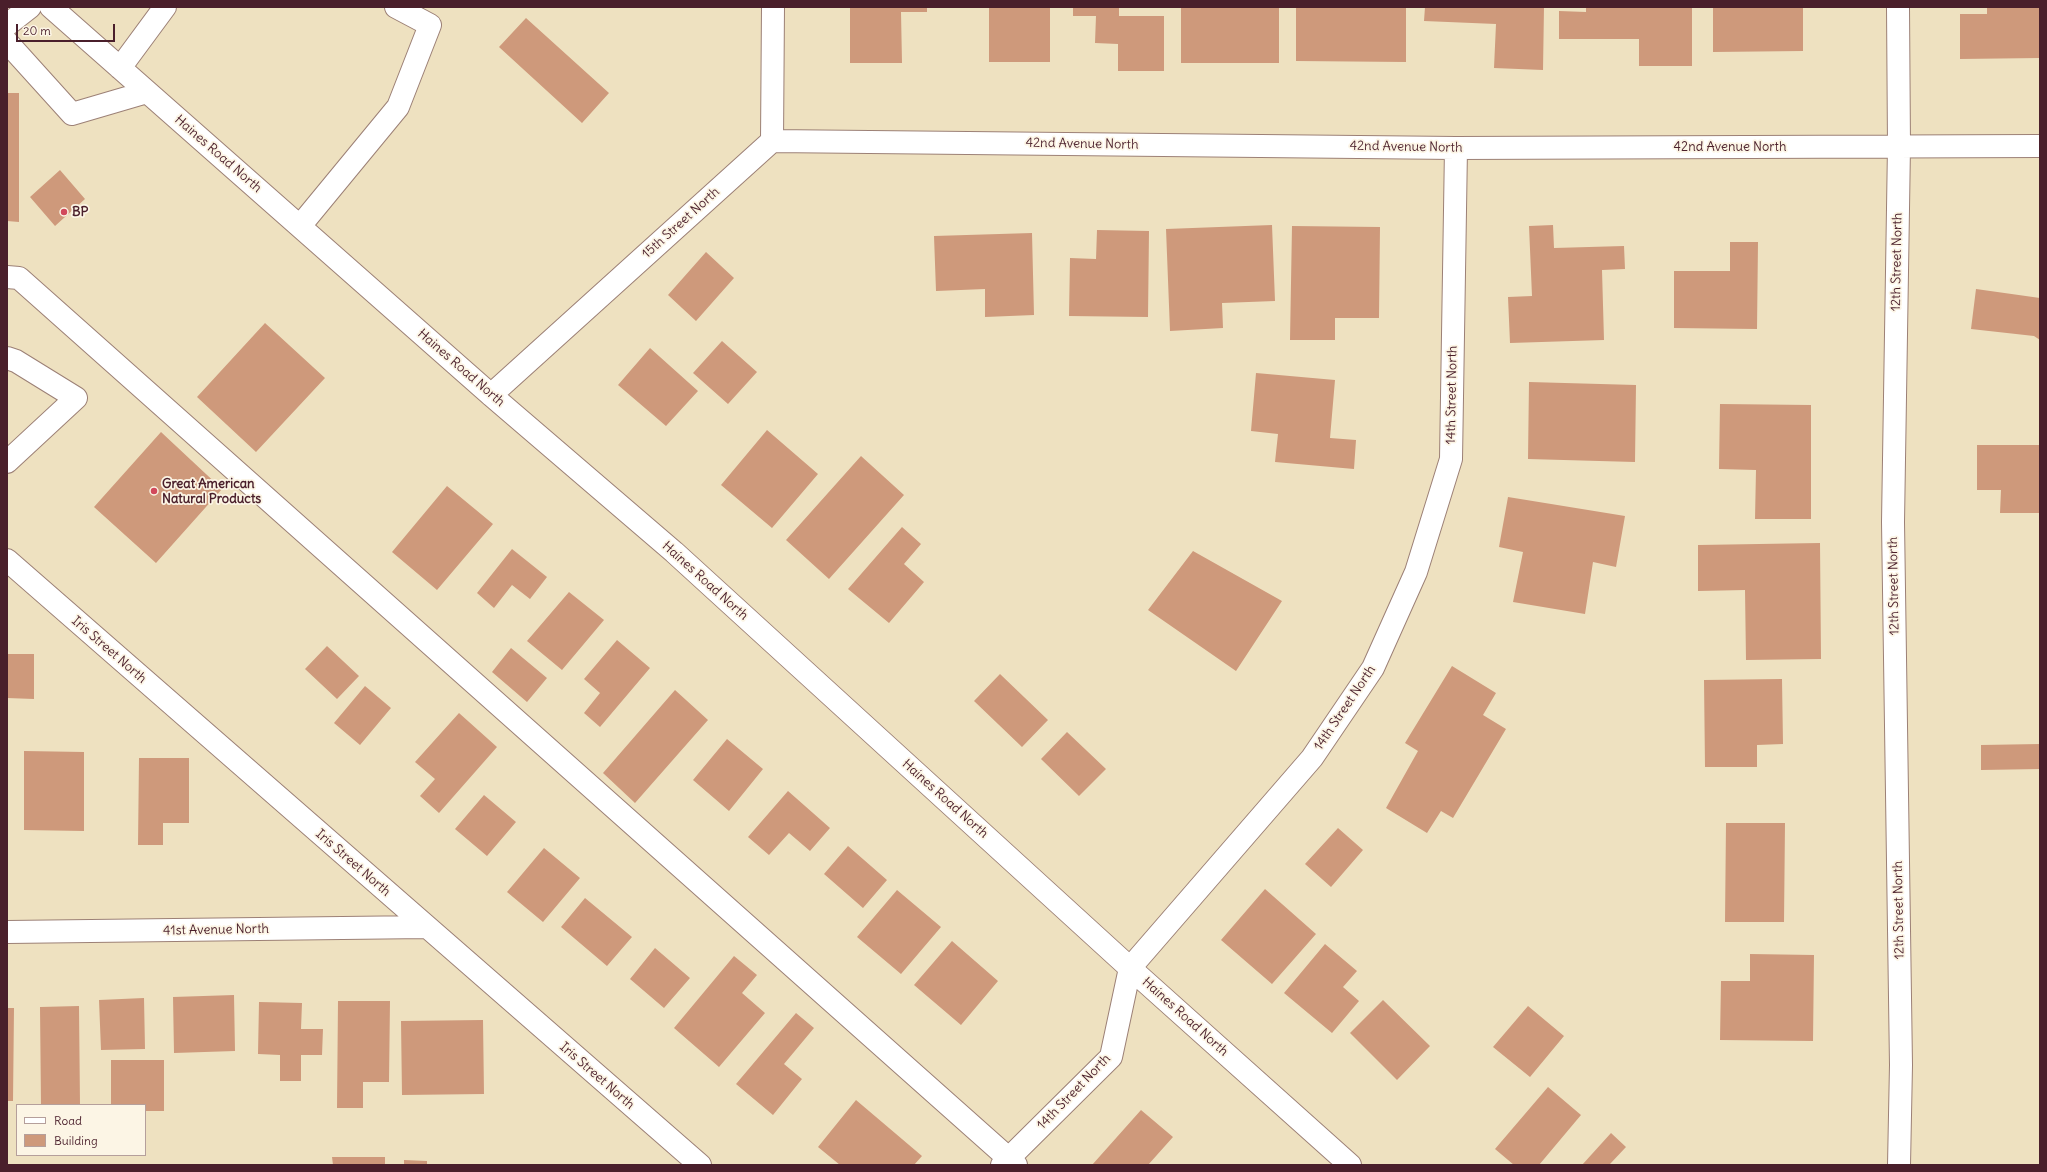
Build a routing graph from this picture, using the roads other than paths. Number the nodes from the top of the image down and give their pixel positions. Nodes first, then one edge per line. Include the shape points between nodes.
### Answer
1 (30, 7) edge
2 (51, 7) edge
3 (165, 7) edge
4 (396, 7) edge
5 (773, 7) edge
6 (1898, 7) edge
7 (7, 25) edge
8 (7, 42) edge
9 (120, 68) junction
10 (147, 92) junction
11 (772, 141) junction
12 (1899, 146) junction
13 (2040, 146) edge
14 (1456, 148) junction
15 (300, 226) junction
16 (7, 277) edge
17 (7, 358) edge
18 (491, 395) junction
19 (7, 462) edge
20 (7, 560) edge
21 (426, 928) junction
22 (7, 932) edge
23 (1130, 968) junction
24 (1009, 1163) edge
25 (700, 1165) edge
26 (1350, 1165) edge
27 (1899, 1165) edge

1 - 7 street
2 - 9 street, Haines Road North
3 - 9 street
4 - 15 street via 430,26 398,107
5 - 11 street
6 - 12 street, 12th Street North
8 - 10 street via 72,114
9 - 10 street, Haines Road North
10 - 15 street, Haines Road North
11 - 14 street, 42nd Avenue North
11 - 18 street, 15th Street North
12 - 13 street, 42nd Avenue North
12 - 14 street, 42nd Avenue North
12 - 27 street, 12th Street North via 1893,522 1901,1065
14 - 23 street, 14th Street North via 1451,459 1416,572 1373,668 1312,758
15 - 18 street, Haines Road North
16 - 24 street via 19,278
17 - 19 street via 76,398
18 - 23 street, Haines Road North via 674,552
20 - 21 street, Iris Street North
21 - 22 street, 41st Avenue North
21 - 25 street, Iris Street North
23 - 24 street, 14th Street North via 1111,1057
23 - 26 street, Haines Road North

